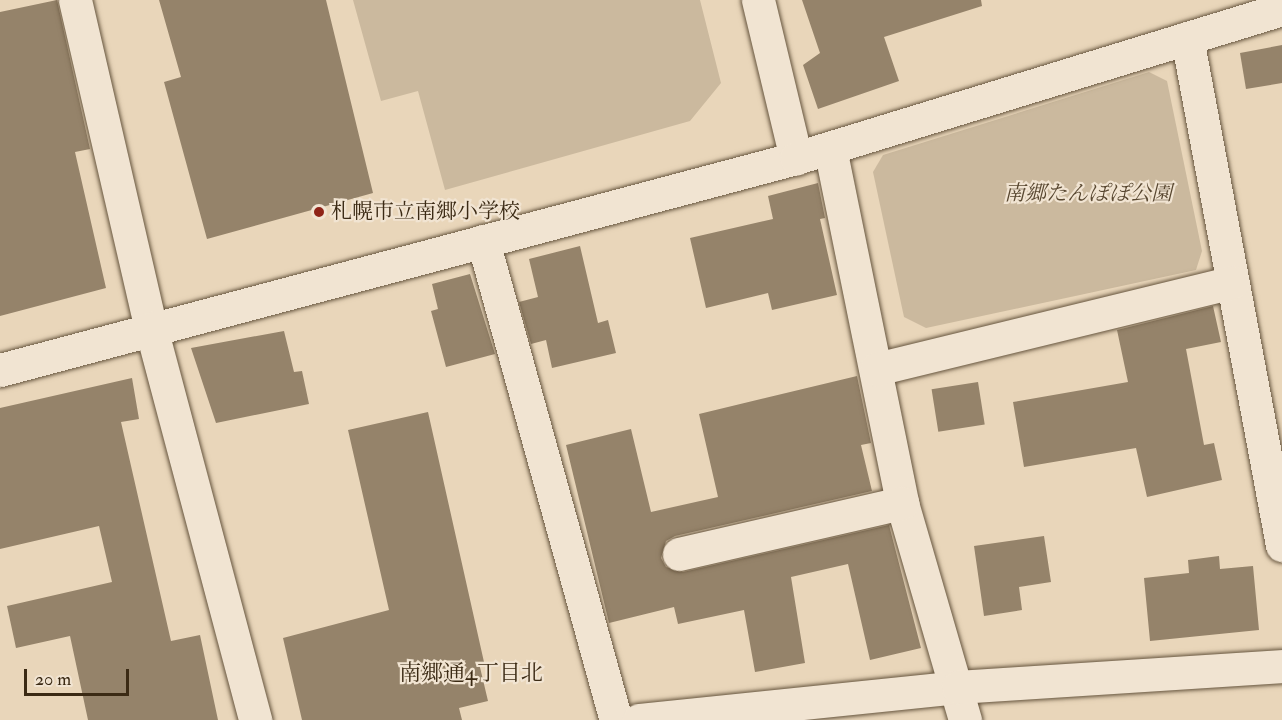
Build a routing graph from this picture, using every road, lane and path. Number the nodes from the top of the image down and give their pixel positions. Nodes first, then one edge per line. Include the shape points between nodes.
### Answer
1 (75, 0) edge
2 (758, 0) edge
3 (1282, 9) edge
4 (1187, 38) junction
5 (830, 148) junction
6 (796, 158) junction
7 (483, 241) junction
8 (1233, 282) junction
9 (151, 328) junction
10 (876, 369) junction
11 (0, 370) edge
12 (902, 502) junction
13 (1282, 545) edge
14 (679, 554) dead end
15 (1282, 666) edge
16 (958, 687) junction
17 (255, 720) edge
18 (616, 720) edge
19 (639, 720) edge
20 (965, 720) edge

1 - 9 street
2 - 6 street
3 - 4 street
4 - 5 street
4 - 8 street
5 - 6 street
5 - 10 street
6 - 7 street
7 - 9 street
7 - 18 street
8 - 10 street
8 - 13 street
9 - 11 street
9 - 17 street
10 - 12 street
12 - 14 street
12 - 16 street
15 - 16 street
16 - 19 street
16 - 20 street

